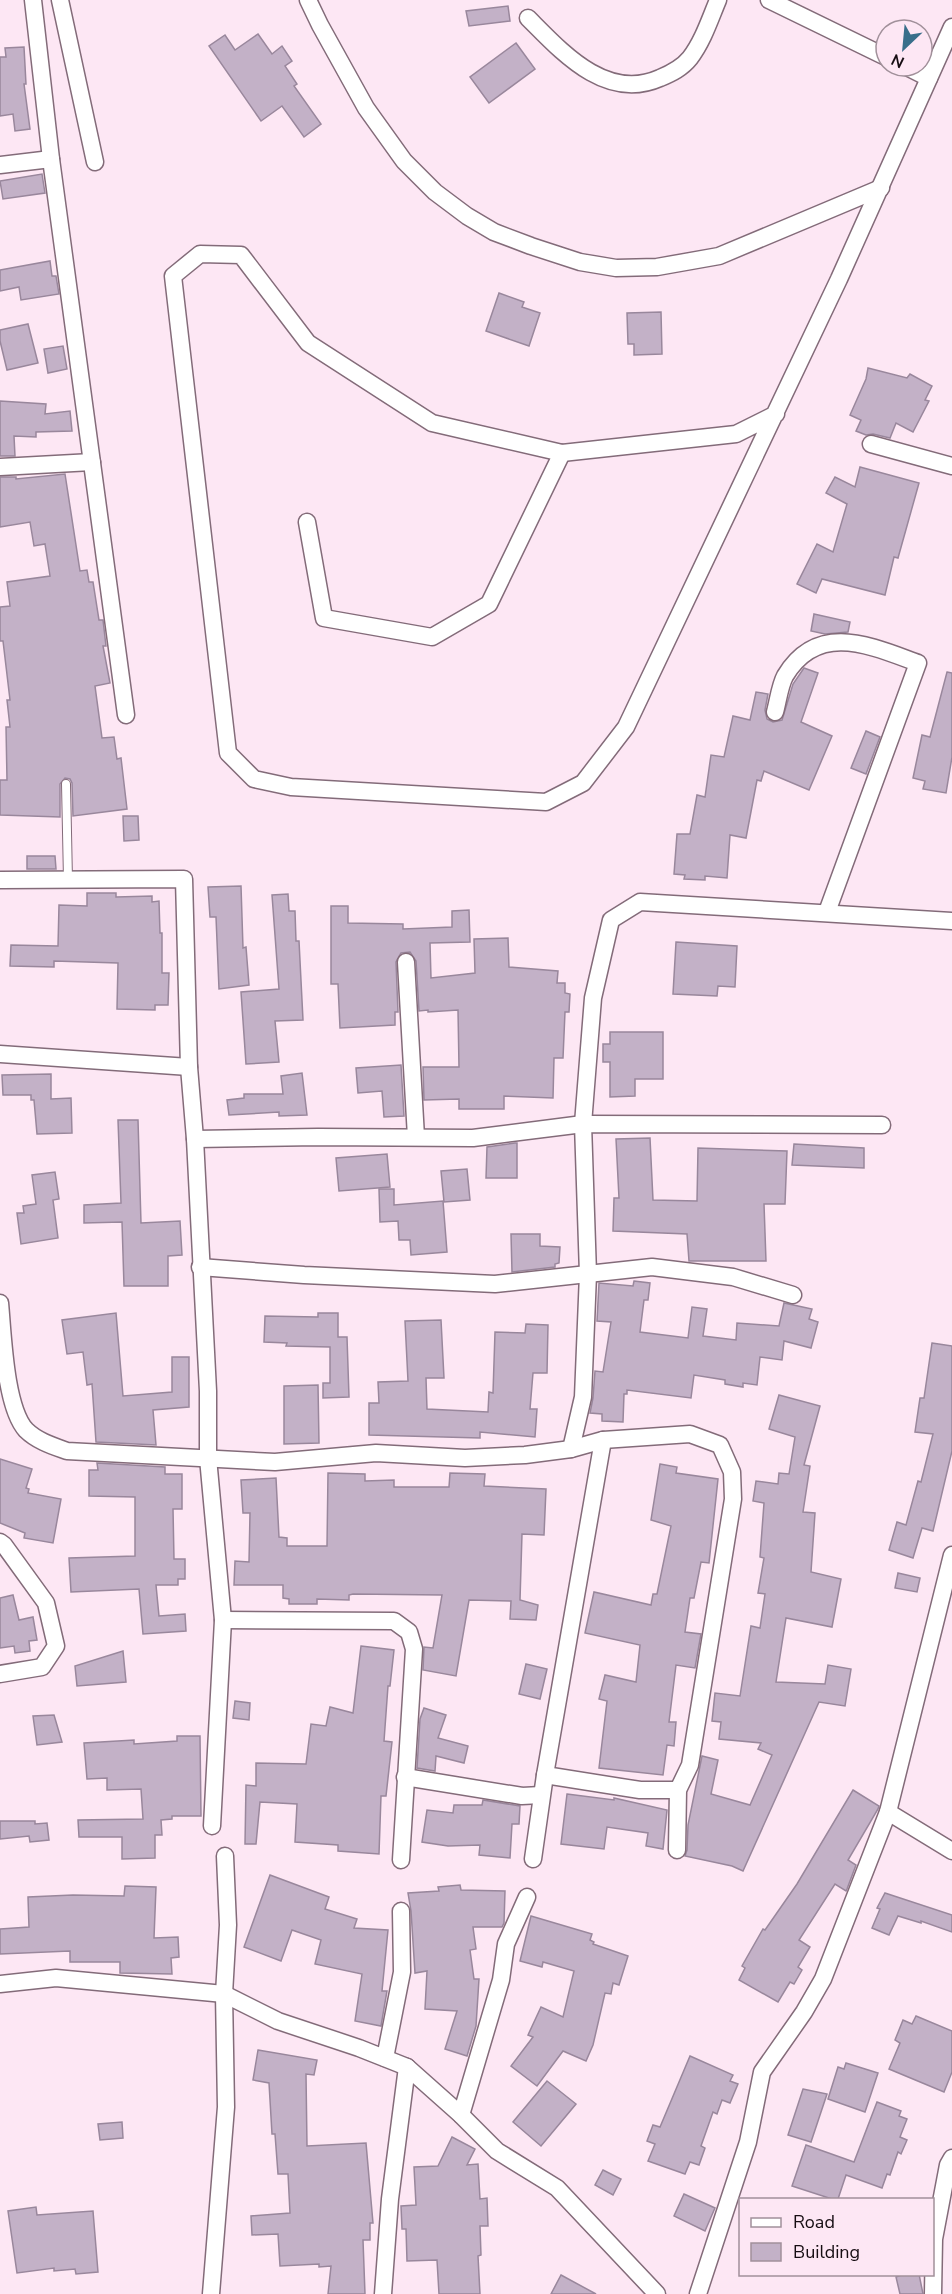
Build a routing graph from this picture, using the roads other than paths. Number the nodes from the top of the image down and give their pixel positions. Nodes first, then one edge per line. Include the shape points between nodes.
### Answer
1 (33, 0) edge
2 (60, 0) edge
3 (308, 0) edge
4 (718, 0) edge
5 (769, 0) edge
6 (528, 18) dead end
7 (952, 27) edge
8 (874, 51) edge
9 (934, 67) edge
10 (929, 78) edge
11 (51, 159) junction
12 (95, 162) dead end
13 (0, 165) edge
14 (880, 188) junction
15 (776, 414) junction
16 (871, 444) dead end
17 (562, 453) junction
18 (92, 462) junction
19 (952, 466) edge
20 (0, 467) edge
21 (307, 522) dead end
22 (775, 712) dead end
23 (126, 715) dead end
24 (66, 784) dead end
25 (0, 880) edge
26 (68, 881) junction
27 (826, 912) junction
28 (952, 921) edge
29 (406, 962) dead end
30 (0, 1054) edge
31 (189, 1067) junction
32 (583, 1124) junction
33 (882, 1125) dead end
34 (416, 1137) junction
35 (195, 1139) junction
36 (200, 1267) junction
37 (588, 1274) junction
38 (793, 1295) dead end
39 (0, 1303) edge
40 (603, 1440) junction
41 (571, 1449) junction
42 (208, 1458) junction
43 (0, 1542) edge
44 (952, 1555) edge
45 (223, 1620) junction
46 (0, 1674) edge
47 (544, 1776) junction
48 (405, 1778) junction
49 (678, 1790) junction
50 (541, 1795) junction
51 (888, 1812) junction
52 (212, 1826) dead end
53 (677, 1850) dead end
54 (952, 1851) edge
55 (225, 1856) dead end
56 (533, 1859) dead end
57 (401, 1860) dead end
58 (527, 1897) dead end
59 (401, 1911) dead end
60 (0, 1984) edge
61 (224, 1994) junction
62 (385, 2058) junction
63 (407, 2067) junction
64 (461, 2115) junction
65 (952, 2158) edge
66 (934, 2239) edge
67 (933, 2276) edge
68 (211, 2294) edge
69 (382, 2294) edge
70 (657, 2294) edge
71 (698, 2294) edge
72 (933, 2294) edge

1 - 11 street
2 - 12 street
3 - 14 street via 366,108 404,161 467,216 494,232 531,246 580,262 657,267 719,256
4 - 6 street via 690,58 678,70 634,84 614,82 580,68
5 - 8 street
7 - 9 street
10 - 14 street
11 - 13 street
11 - 18 street
14 - 15 street
15 - 17 street via 736,434
15 - 17 street via 626,727 583,783 546,802 291,788 254,779 228,753 173,276 200,254 241,255 308,343 432,423
16 - 19 street
17 - 21 street via 489,604 432,637 324,618
18 - 20 street
18 - 23 street
22 - 27 street via 784,677 805,651 835,641 872,647 918,663
24 - 26 lane
25 - 26 street
26 - 31 street via 183,879
27 - 28 street
27 - 32 street via 640,902 611,920 593,998
29 - 34 street
30 - 31 street
31 - 35 street
32 - 33 street
32 - 34 street via 473,1138
32 - 37 street
34 - 35 street
35 - 36 street
36 - 37 street via 495,1284
36 - 42 street
37 - 38 street via 652,1267 733,1277
37 - 41 street via 583,1397
39 - 42 street via 12,1403 25,1429 44,1443 68,1451
40 - 41 street
40 - 47 street
40 - 49 street via 690,1434 720,1445 732,1472 733,1498 692,1754
41 - 42 street via 465,1458 376,1452 275,1462
42 - 45 street
43 - 46 street via 46,1603 56,1646 42,1667
44 - 51 street
45 - 48 street via 394,1621 409,1632 414,1649
45 - 52 street
47 - 49 street via 640,1790
47 - 50 street
48 - 50 street via 522,1796
48 - 57 street
49 - 53 street
50 - 56 street
51 - 54 street
51 - 71 street via 823,1979 762,2072 748,2142
55 - 61 street via 228,1925
58 - 64 street via 506,1944 501,1980
59 - 62 street via 402,1972
60 - 61 street via 56,1978
61 - 62 street via 278,2021
61 - 68 street via 226,2107
62 - 63 street
63 - 64 street
63 - 69 street
64 - 70 street via 497,2151 557,2188
65 - 66 street
67 - 72 street

